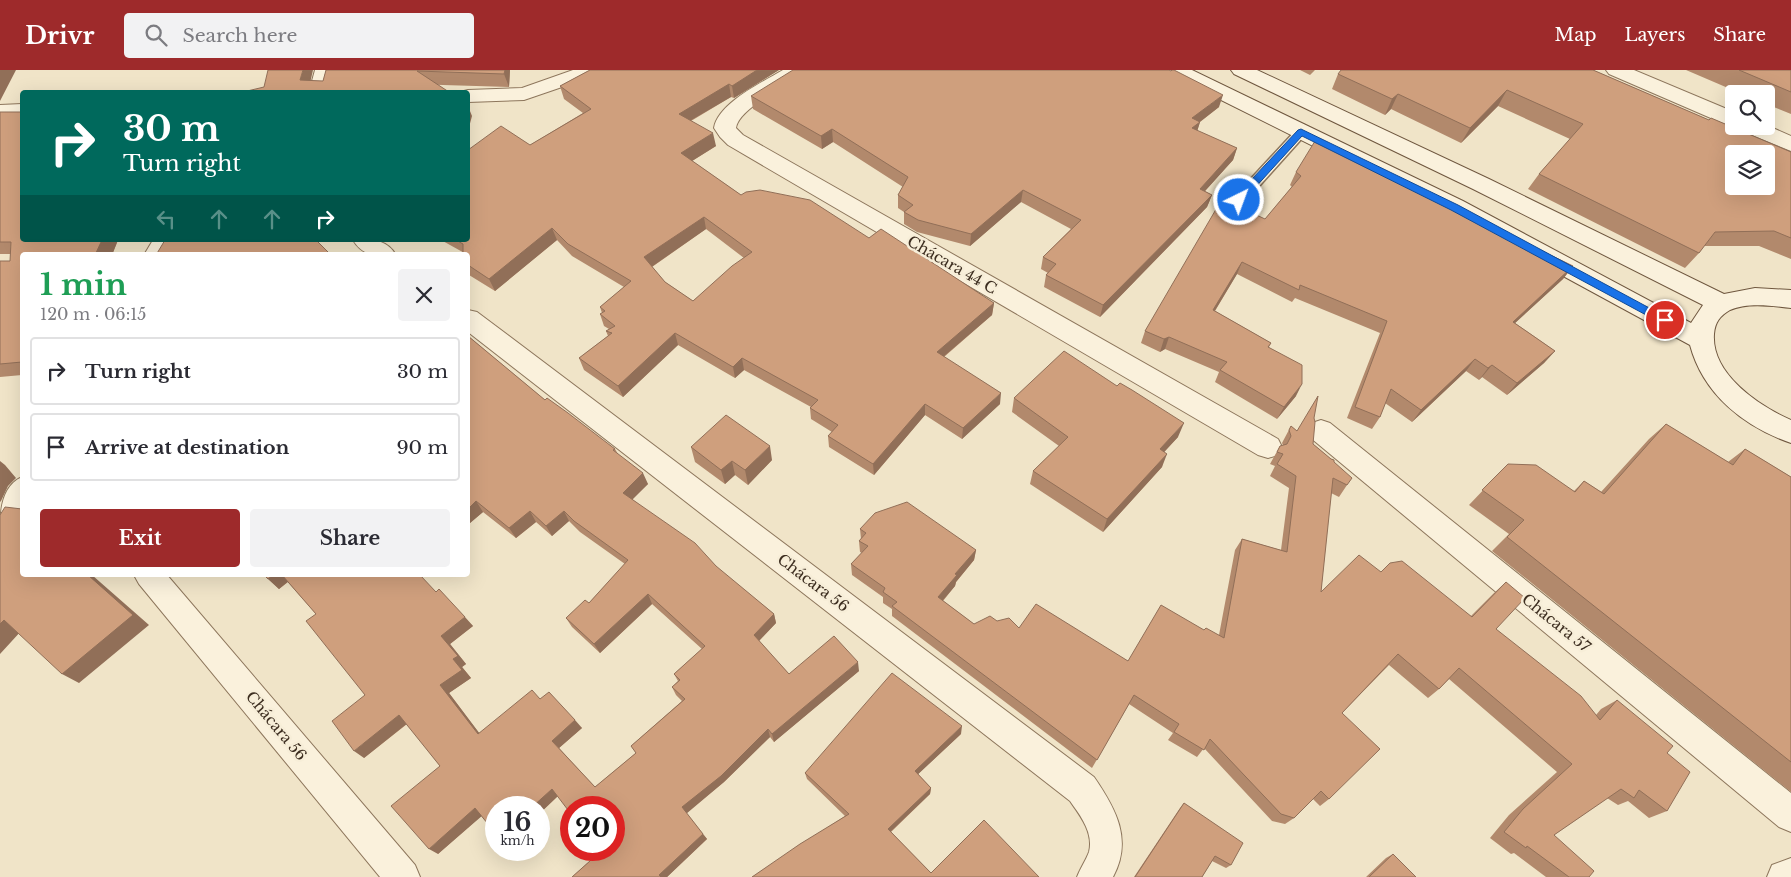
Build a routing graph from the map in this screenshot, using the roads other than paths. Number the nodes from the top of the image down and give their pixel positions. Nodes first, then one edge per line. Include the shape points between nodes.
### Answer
1 (325, 70) edge
2 (593, 70) edge
3 (798, 70) edge
4 (1176, 70) edge
5 (1241, 70) edge
6 (1616, 70) edge
7 (320, 90) edge
8 (470, 96) edge
9 (20, 111) edge
10 (0, 112) edge
11 (1725, 116) edge
12 (1301, 132) junction
13 (1770, 135) edge
14 (1791, 144) edge
15 (1481, 184) junction
16 (1239, 200) dead end
17 (1454, 208) junction
18 (368, 242) edge
19 (380, 252) edge
20 (1790, 299) edge
21 (1722, 303) junction
22 (470, 321) edge
23 (1700, 339) junction
24 (1321, 431) dead end
25 (1791, 432) edge
26 (1268, 447) dead end
27 (20, 492) edge
28 (0, 525) edge
29 (151, 577) edge
30 (1791, 815) edge
31 (1791, 875) edge
32 (403, 877) edge
33 (1094, 877) edge
34 (1784, 877) edge

1 - 7 street
2 - 8 street via 524,94
3 - 26 street, Chácara 44 C via 734,110 725,119 724,127 728,134
4 - 12 street
5 - 15 street
6 - 11 street
9 - 10 street
12 - 16 lane
12 - 17 street
13 - 14 street
15 - 17 street
15 - 21 street
17 - 23 street
18 - 19 street
20 - 21 street via 1744,296
21 - 23 street via 1709,312 1702,325
22 - 33 street, Chácara 56 via 1082,788 1101,820 1105,837 1104,858
23 - 25 street via 1707,363 1726,388 1753,412
24 - 30 street, Chácara 57
27 - 28 street
29 - 32 street, Chácara 56
31 - 34 street

